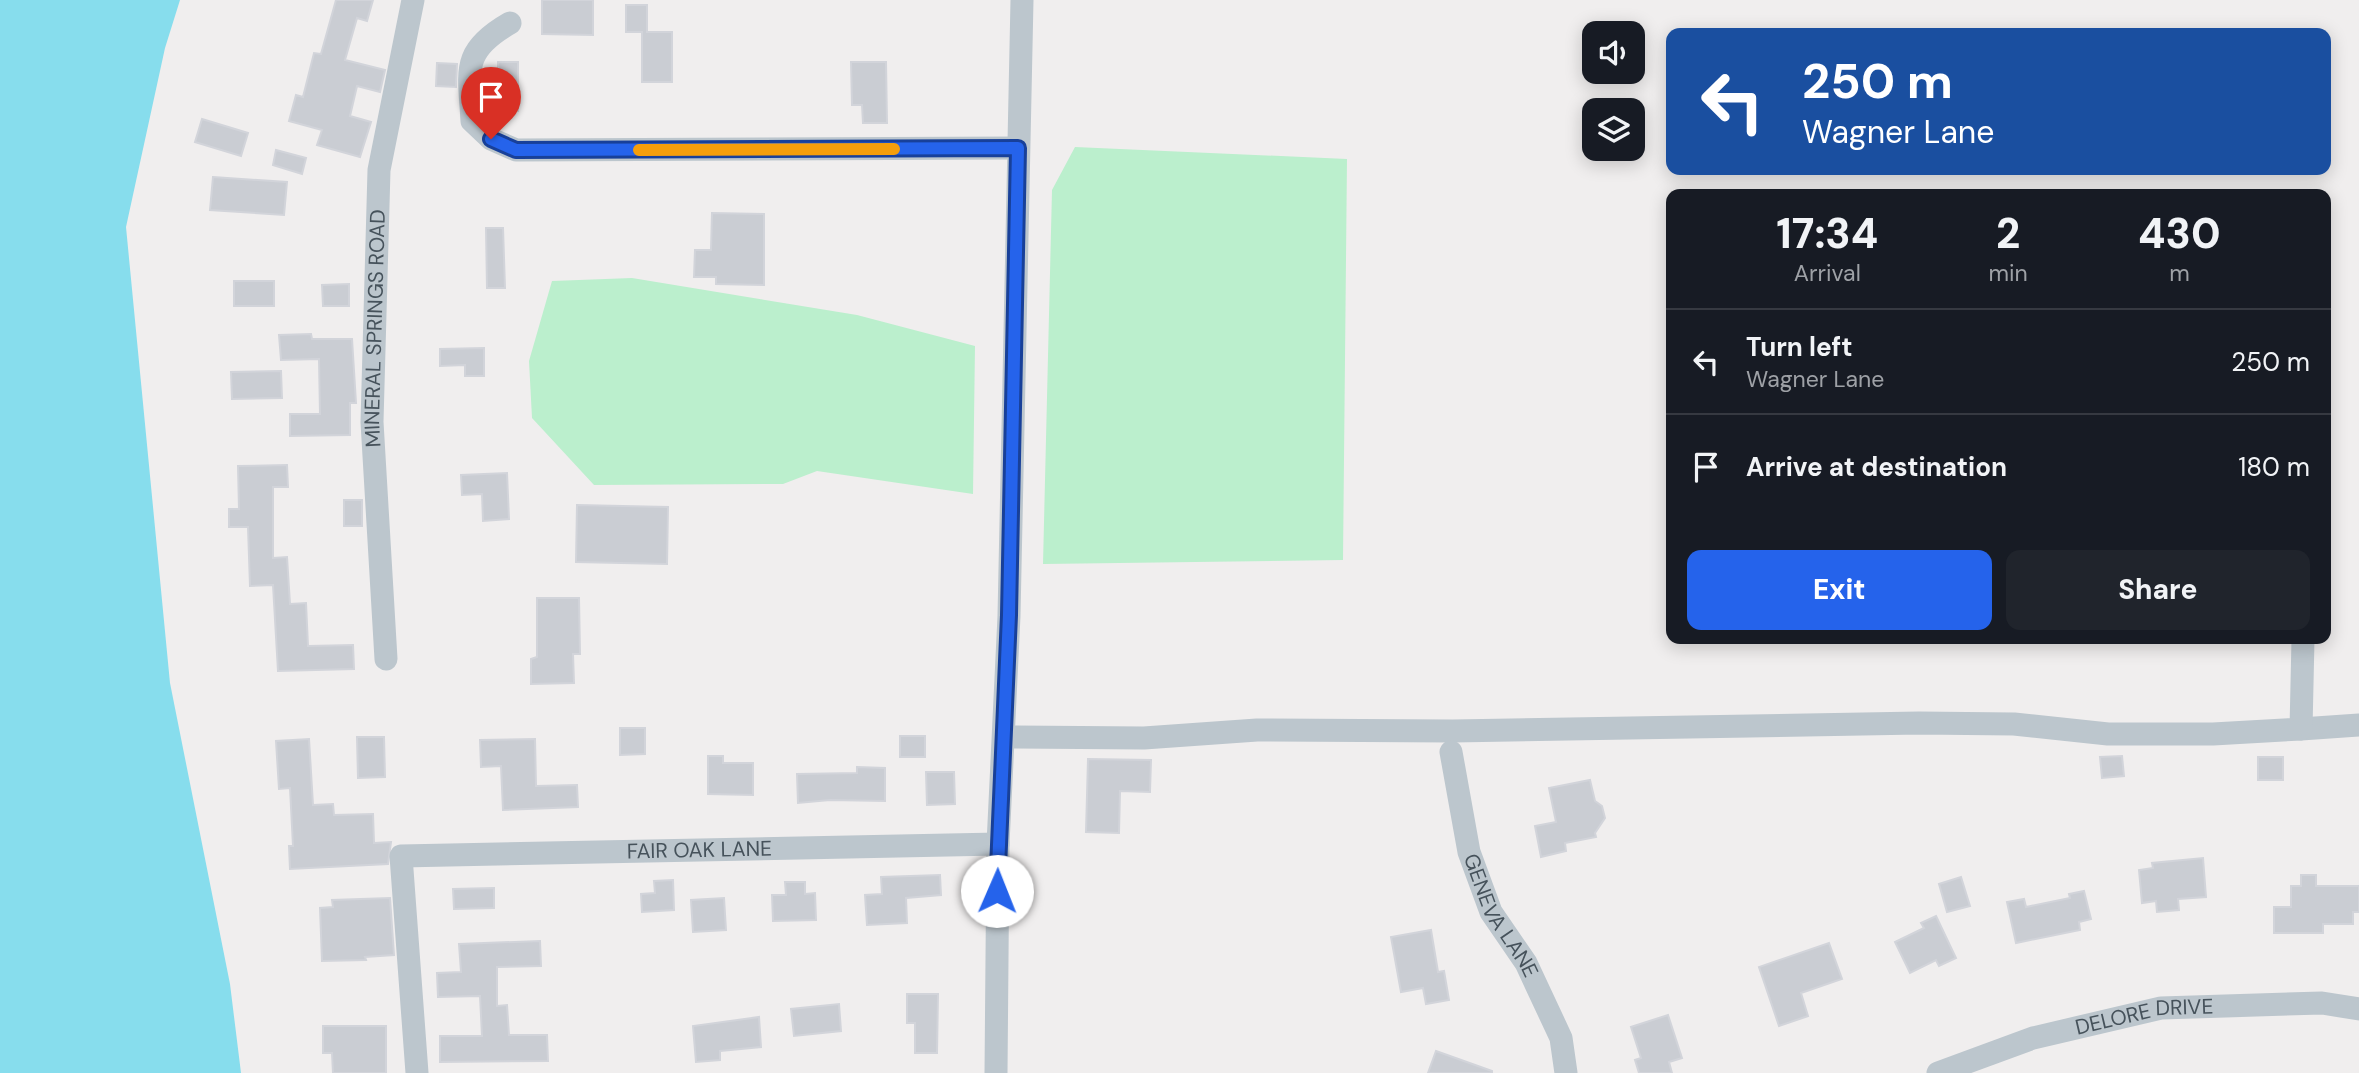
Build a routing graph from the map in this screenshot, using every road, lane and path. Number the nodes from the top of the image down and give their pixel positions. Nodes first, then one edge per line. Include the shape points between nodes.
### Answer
1 (413, 0) edge
2 (1022, 0) edge
3 (510, 23) dead end
4 (1018, 148) junction
5 (2303, 644) edge
6 (386, 659) dead end
7 (2359, 725) edge
8 (2301, 729) junction
9 (1005, 737) junction
10 (1451, 752) dead end
11 (998, 844) junction
12 (2359, 1009) edge
13 (417, 1073) edge
14 (996, 1073) edge
15 (1566, 1073) edge
16 (1938, 1073) edge

1 - 6 street, MINERAL SPRINGS ROAD via 379,170 372,422
2 - 4 street
3 - 4 street via 492,33 472,54 469,79 472,121 491,139 516,150
4 - 9 street
5 - 8 street
7 - 8 street
8 - 9 street via 2108,734 2014,724 1919,723
9 - 11 street
10 - 15 street, GENEVA LANE via 1469,852 1491,912 1526,963 1561,1038
11 - 13 street, FAIR OAK LANE via 401,856
11 - 14 street
12 - 16 street, DELORE DRIVE via 2322,1003 2161,1008 2033,1038

